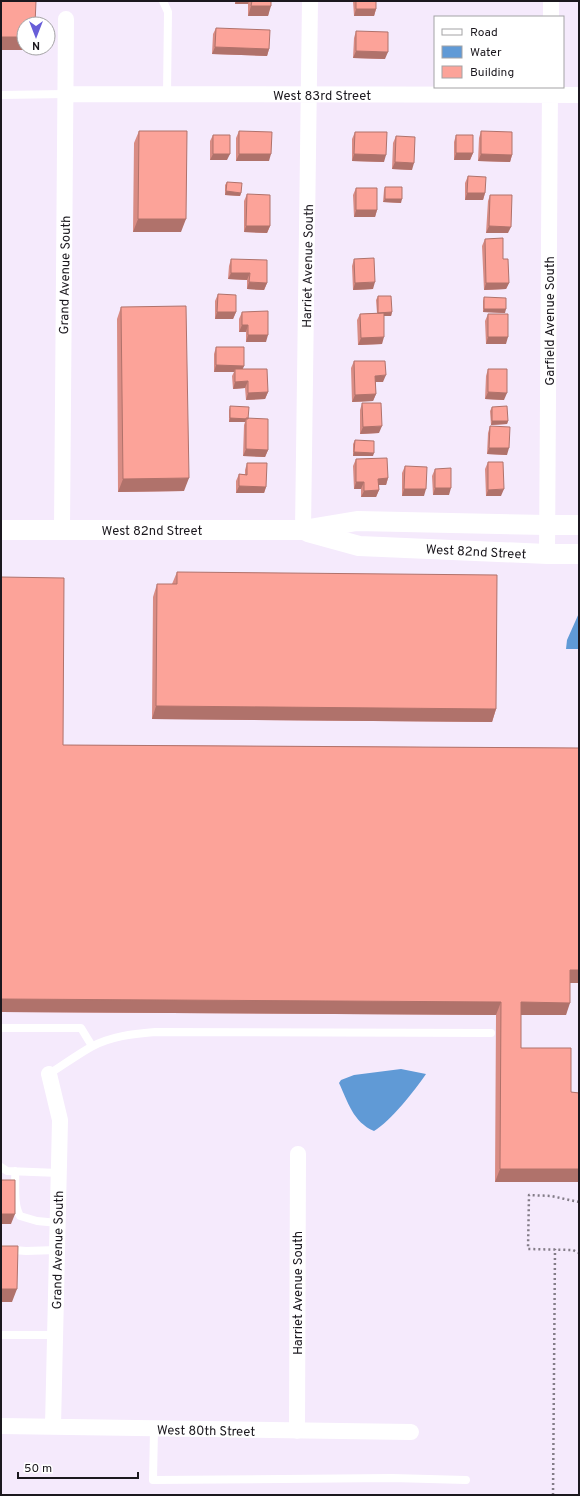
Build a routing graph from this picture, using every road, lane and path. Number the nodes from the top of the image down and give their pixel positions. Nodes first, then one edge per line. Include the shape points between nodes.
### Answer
1 (163, 1) edge
2 (310, 1) edge
3 (551, 1) edge
4 (550, 16) edge
5 (66, 19) dead end
6 (550, 91) edge
7 (66, 94) junction
8 (1, 95) edge
9 (167, 95) junction
10 (309, 95) junction
11 (579, 95) edge
12 (547, 525) junction
13 (579, 525) edge
14 (1, 530) edge
15 (62, 530) junction
16 (303, 530) junction
17 (547, 554) junction
18 (579, 554) edge
19 (1, 1028) edge
20 (491, 1033) dead end
21 (92, 1046) junction
22 (49, 1074) joint
23 (298, 1154) dead end
24 (1, 1167) edge
25 (15, 1171) junction
26 (59, 1174) junction
27 (579, 1202) edge
28 (58, 1223) junction
29 (1, 1249) edge
30 (555, 1249) junction
31 (57, 1250) junction
32 (579, 1253) edge
33 (1, 1335) edge
34 (55, 1335) junction
35 (1, 1426) edge
36 (53, 1426) junction
37 (154, 1429) junction
38 (297, 1431) junction
39 (411, 1432) dead end
40 (466, 1480) dead end
41 (553, 1495) edge

1 - 9 lane via 168,12
2 - 10 street, Harriet Avenue South
3 - 4 street
5 - 7 street, Grand Avenue South
6 - 10 street, West 83rd Street
6 - 11 street, West 83rd Street
6 - 12 street, Garfield Avenue South
7 - 8 lane
7 - 9 street, West 83rd Street
7 - 15 street, Grand Avenue South
9 - 10 street, West 83rd Street
10 - 16 street, Harriet Avenue South
12 - 13 street, West 82nd Street
12 - 16 street, West 82nd Street via 357,521
12 - 17 street, Garfield Avenue South
14 - 15 street, West 82nd Street
15 - 16 street, West 82nd Street
16 - 17 street, West 82nd Street via 358,546
17 - 18 street, West 82nd Street
19 - 21 lane via 81,1028
20 - 21 lane via 155,1032 113,1038
21 - 22 lane
22 - 26 street, Grand Avenue South via 60,1120
23 - 38 street, Harriet Avenue South
24 - 25 lane via 7,1171
25 - 26 lane
25 - 28 lane via 16,1203 20,1216
26 - 28 street, Grand Avenue South
27 - 30 path via 551,1196 529,1195 528,1249
28 - 31 street, Grand Avenue South
29 - 31 lane
30 - 32 path
30 - 41 path
31 - 34 street, Grand Avenue South
33 - 34 lane
34 - 36 street, Grand Avenue South
35 - 36 street, West 80th Street
36 - 37 street, West 80th Street
37 - 38 street, West 80th Street
37 - 40 lane via 152,1480
38 - 39 street, West 80th Street

